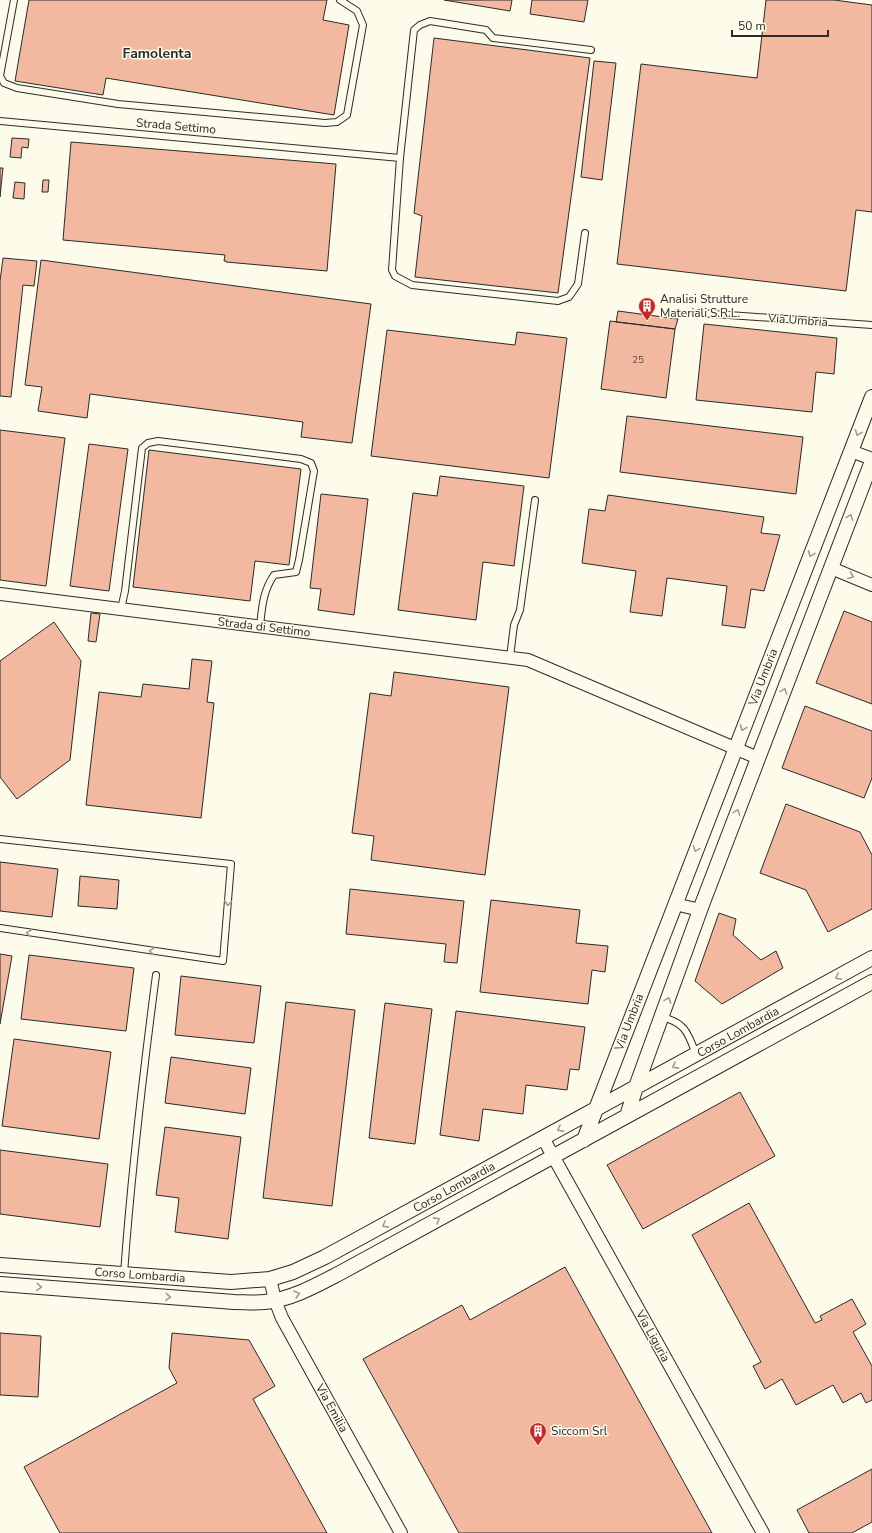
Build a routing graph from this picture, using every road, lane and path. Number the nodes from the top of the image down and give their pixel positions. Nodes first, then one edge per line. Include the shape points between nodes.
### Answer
1 (14, 0) edge
2 (340, 0) edge
3 (591, 50) dead end
4 (0, 121) edge
5 (400, 158) junction
6 (585, 233) dead end
7 (700, 313) dead end
8 (872, 325) edge
9 (872, 397) edge
10 (851, 451) junction
11 (872, 460) edge
12 (535, 500) dead end
13 (831, 568) junction
14 (872, 585) edge
15 (0, 594) edge
16 (121, 609) junction
17 (260, 626) junction
18 (510, 657) junction
19 (736, 748) junction
20 (758, 758) junction
21 (0, 839) edge
22 (675, 904) junction
23 (700, 910) junction
24 (0, 928) edge
25 (872, 958) edge
26 (156, 975) dead end
27 (872, 982) edge
28 (662, 1017) junction
29 (750, 1025) junction
30 (759, 1044) junction
31 (697, 1054) junction
32 (636, 1087) junction
33 (594, 1110) junction
34 (627, 1116) junction
35 (543, 1138) junction
36 (584, 1140) junction
37 (553, 1156) junction
38 (409, 1211) junction
39 (420, 1230) junction
40 (0, 1265) edge
41 (124, 1274) junction
42 (270, 1279) junction
43 (0, 1284) edge
44 (275, 1300) junction
45 (401, 1533) edge
46 (763, 1533) edge

1 - 2 lane via 0,76 4,83 16,88 118,104 325,123 337,122 347,115 363,25 357,11
3 - 5 lane via 493,38 486,30 430,21 420,25 414,30
4 - 5 lane, Strada Settimo
5 - 6 lane via 392,270 395,276 412,285 558,301 569,297 578,284
7 - 8 lane, Via Umbria
9 -> 10 street, Via Umbria
10 - 11 street, Via Umbria
10 -> 19 street, Via Umbria
13 -> 11 street, Via Umbria
12 - 18 lane via 520,610 514,625
13 -> 14 street
20 -> 13 street, Via Umbria
15 - 16 street, Strada di Settimo
16 - 17 street, Strada di Settimo
16 - 17 lane via 142,448 148,443 158,441 302,458 311,463 314,471 296,572 274,575 267,585
17 - 18 street, Strada di Settimo
18 - 19 street, Strada di Settimo via 528,660
19 - 20 street, Strada di Settimo
19 -> 22 street, Via Umbria
23 -> 20 street, Via Umbria
21 -> 24 lane via 231,864 223,961
22 - 23 street
22 - 33 street, Via Umbria
28 -> 23 street, Via Umbria
25 -> 29 street, Corso Lombardia
26 - 41 lane via 128,1205
27 - 30 street, Corso Lombardia
28 - 31 lane via 676,1021 684,1028
28 - 32 street, Via Umbria
29 - 30 street
29 - 31 street, Corso Lombardia
30 - 34 street, Corso Lombardia
31 -> 32 street, Corso Lombardia
32 - 33 street, Corso Lombardia
32 - 34 street, Via Umbria
33 -> 35 street, Corso Lombardia
33 - 36 street, Via Umbria
34 - 36 street, Corso Lombardia
35 - 37 street, Via Liguria
35 - 38 street, Corso Lombardia
36 - 37 street, Corso Lombardia
39 -> 37 street, Corso Lombardia
37 - 46 street, Via Liguria
38 - 39 street
38 -> 42 street, Corso Lombardia via 325,1257 294,1272
44 -> 39 street, Corso Lombardia via 302,1292
40 - 41 street, Corso Lombardia
41 - 42 street, Corso Lombardia via 231,1282
42 - 44 street, Via Emilia
43 -> 44 street, Corso Lombardia via 234,1302
44 - 45 street, Via Emilia via 282,1318

